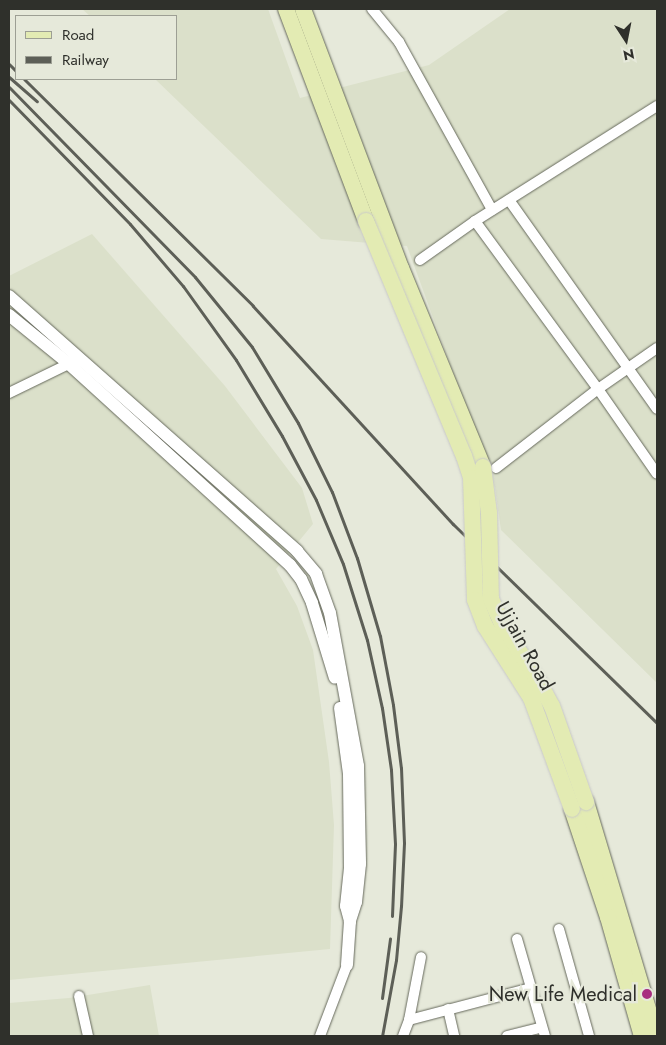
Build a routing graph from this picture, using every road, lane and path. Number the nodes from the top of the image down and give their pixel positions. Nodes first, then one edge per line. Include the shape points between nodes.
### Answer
1 (286, 9) edge
2 (303, 9) edge
3 (372, 9) edge
4 (657, 106) edge
5 (509, 200) junction
6 (492, 210) junction
7 (475, 221) junction
8 (420, 260) dead end
9 (9, 296) edge
10 (9, 315) edge
11 (657, 348) edge
12 (75, 361) junction
13 (628, 368) junction
14 (598, 389) junction
15 (9, 393) edge
16 (657, 409) edge
17 (496, 468) dead end
18 (657, 474) edge
19 (579, 806) junction
20 (559, 930) dead end
21 (516, 940) dead end
22 (421, 957) dead end
23 (347, 965) joint
24 (630, 974) junction
25 (531, 988) junction
26 (79, 996) dead end
27 (448, 1009) junction
28 (409, 1020) junction
29 (544, 1031) edge
30 (88, 1036) edge
31 (320, 1036) edge
32 (403, 1036) edge
33 (454, 1036) edge
34 (507, 1036) edge
35 (590, 1036) edge
36 (642, 1036) edge
37 (656, 1036) edge

1 - 19 main road, Ujjain Road, bridge via 366,221 464,456 471,478 475,600 485,626 531,698
2 - 19 main road, bridge via 401,268 483,467 490,513 491,599 495,613 552,706
3 - 6 street via 399,42
4 - 5 street
5 - 6 street
5 - 13 street
6 - 7 street
7 - 8 street
7 - 14 street
9 - 12 street
10 - 12 street
11 - 13 street
12 - 15 street
12 - 23 street via 273,548 301,579 312,603 335,674 349,774 350,868 346,906 350,922
13 - 14 street
13 - 16 street
14 - 17 street
14 - 18 street
19 - 24 main road, Ujjain Road via 608,917
19 - 24 main road, Ujjain Road via 628,940
20 - 35 street
21 - 25 street
22 - 28 street
23 - 31 street
24 - 36 main road, Ujjain Road
24 - 37 main road, Ujjain Road
25 - 27 street
25 - 29 street
26 - 30 street
27 - 28 street
27 - 33 street
28 - 32 street
29 - 34 street

